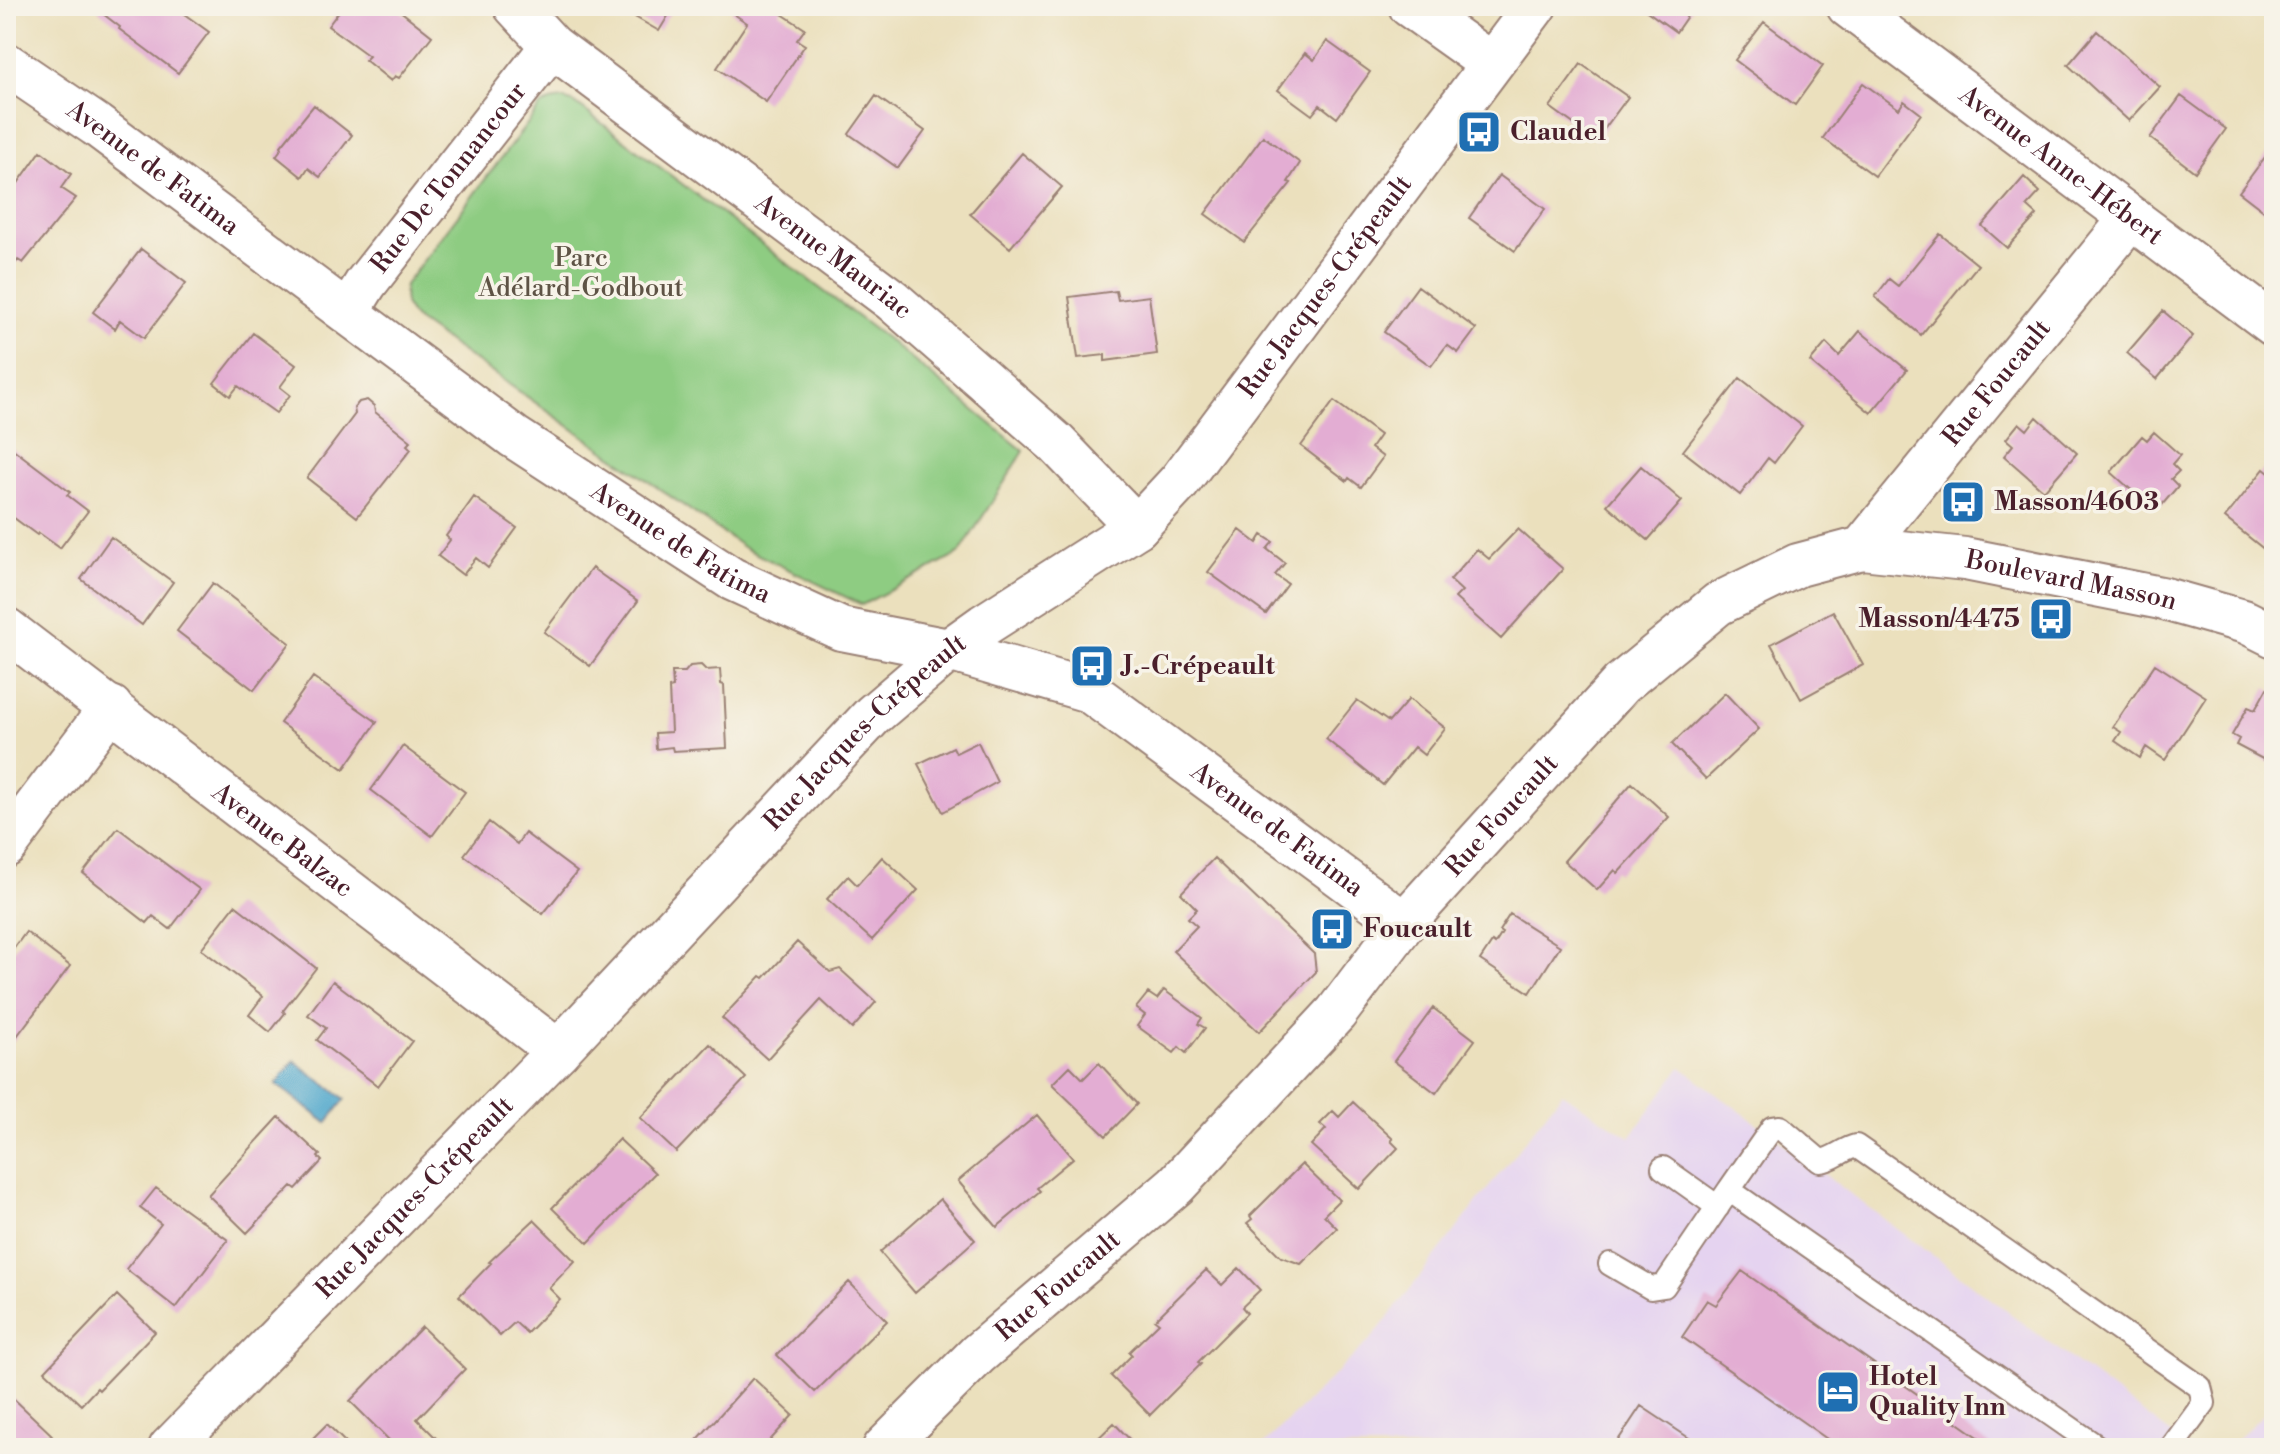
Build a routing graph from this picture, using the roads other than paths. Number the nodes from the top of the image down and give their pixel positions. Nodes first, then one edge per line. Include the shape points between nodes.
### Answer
1 (515, 6) edge
2 (1410, 6) edge
3 (1535, 6) edge
4 (1848, 6) edge
5 (552, 46) junction
6 (1490, 63) junction
7 (6, 64) edge
8 (2131, 218) junction
9 (348, 312) junction
10 (2274, 325) edge
11 (1137, 527) junction
12 (1862, 548) junction
13 (6, 629) edge
14 (2274, 636) edge
15 (949, 650) junction
16 (111, 707) junction
17 (6, 846) edge
18 (1404, 923) junction
19 (558, 1051) junction
20 (1663, 1168) dead end
21 (1724, 1198) junction
22 (1610, 1264) dead end
23 (170, 1448) edge
24 (884, 1448) edge
25 (2099, 1448) edge
26 (2171, 1448) edge

1 - 5 street, Avenue Mauriac
2 - 6 street
3 - 6 street, Rue Jacques-Crépeault
4 - 8 street, Avenue Anne-Hébert
5 - 9 street, Rue De Tonnancour
5 - 11 street, Avenue Mauriac via 892,300 1056,443
6 - 11 street, Rue Jacques-Crépeault via 1179,482
7 - 9 street, Avenue de Fatima
8 - 10 street, Avenue Anne-Hébert
8 - 12 street, Rue Foucault
9 - 15 street, Avenue de Fatima via 514,437 732,579 841,629
11 - 15 street, Rue Jacques-Crépeault
12 - 14 street, Boulevard Masson via 1965,559 2161,598 2246,622
12 - 18 street, Rue Foucault via 1798,565 1718,604 1621,684
13 - 16 street, Avenue Balzac
15 - 18 street, Avenue de Fatima via 1089,691
15 - 19 street, Rue Jacques-Crépeault via 873,715
16 - 17 street
16 - 19 street, Avenue Balzac
18 - 24 street, Rue Foucault via 1336,1013 1176,1185 978,1354
19 - 23 street, Rue Jacques-Crépeault
20 - 21 lane
21 - 22 lane via 1664,1286 1651,1288
21 - 25 lane
21 - 26 lane via 1772,1128 1780,1127 1820,1161 1856,1146 2200,1387 2204,1403

